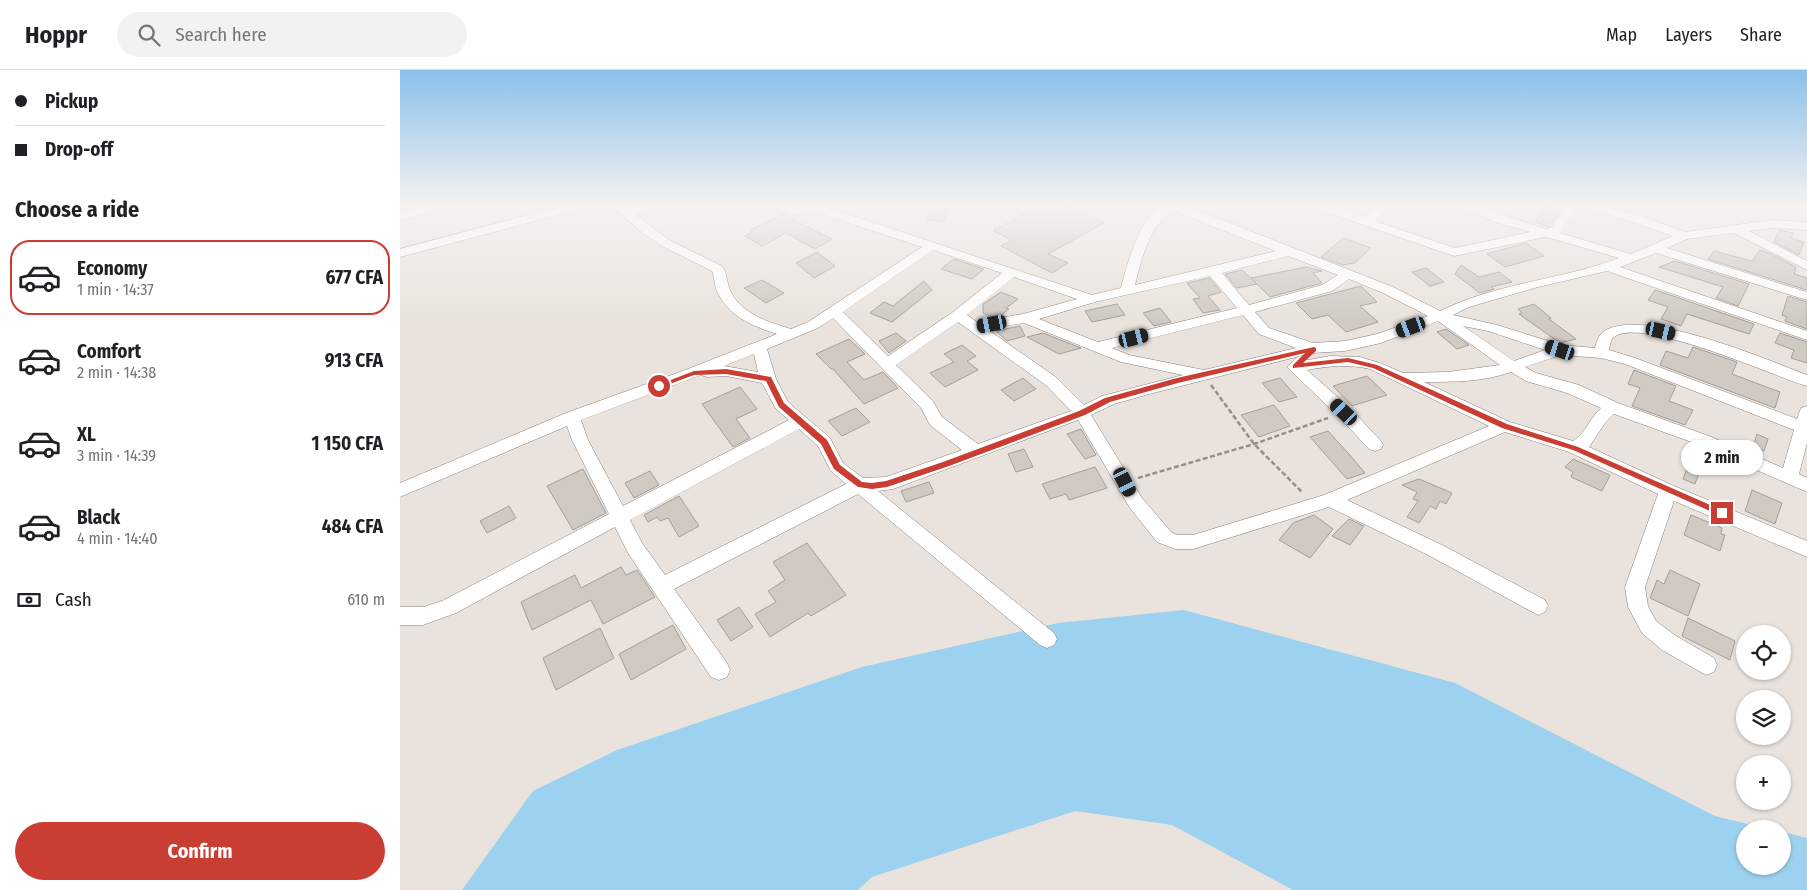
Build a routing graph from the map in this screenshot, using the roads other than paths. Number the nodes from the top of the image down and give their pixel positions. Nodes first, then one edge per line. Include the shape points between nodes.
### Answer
1 (435, 243) edge
2 (665, 243) edge
3 (923, 243) edge
4 (1142, 243) edge
5 (1270, 243) edge
6 (1429, 243) edge
7 (1495, 243) edge
8 (1580, 243) edge
9 (1668, 243) edge
10 (1763, 243) edge
11 (931, 246) junction
12 (1656, 249) junction
13 (1290, 251) junction
14 (400, 253) edge
15 (1632, 258) junction
16 (1807, 266) edge
17 (1608, 267) junction
18 (1213, 271) junction
19 (1012, 272) junction
20 (1348, 274) junction
21 (1128, 290) junction
22 (1807, 296) edge
23 (1092, 298) junction
24 (1247, 310) junction
25 (835, 312) junction
26 (958, 315) junction
27 (1440, 316) junction
28 (1025, 318) junction
29 (975, 327) junction
30 (792, 334) junction
31 (1807, 336) edge
32 (760, 347) junction
33 (1098, 347) junction
34 (1314, 349) junction
35 (1560, 350) junction
36 (1601, 354) junction
37 (1126, 359) junction
38 (887, 364) junction
39 (1295, 366) junction
40 (1513, 367) junction
41 (694, 373) junction
42 (1203, 374) junction
43 (1399, 377) junction
44 (768, 379) junction
45 (1807, 381) edge
46 (1147, 388) junction
47 (1612, 406) junction
48 (1082, 413) junction
49 (572, 417) junction
50 (800, 422) junction
51 (1806, 423) edge
52 (1504, 426) junction
53 (1375, 445) dead end
54 (1575, 448) junction
55 (976, 452) junction
56 (1790, 478) junction
57 (860, 485) junction
58 (1807, 485) edge
59 (400, 490) edge
60 (1668, 491) junction
61 (1322, 503) junction
62 (618, 516) junction
63 (1807, 549) edge
64 (662, 586) junction
65 (1538, 606) dead end
66 (400, 616) edge
67 (1047, 638) dead end
68 (1706, 665) dead end
69 (719, 670) dead end

1 - 14 street
2 - 30 street via 715,266 721,274 723,290 741,314
3 - 11 street
4 - 21 street via 1130,274
5 - 13 street
6 - 7 street via 1454,252
8 - 15 street
9 - 12 street
10 - 16 street
11 - 19 street
11 - 25 street
12 - 15 street
12 - 22 street
13 - 18 street
13 - 20 street
15 - 17 street
17 - 27 street via 1464,304
17 - 31 street
18 - 21 street
18 - 24 street
19 - 23 street
19 - 26 street
20 - 24 street via 1326,288
20 - 27 street
21 - 23 street
23 - 28 street
24 - 33 street
24 - 34 street via 1264,331
25 - 30 street
25 - 38 street
26 - 29 street
26 - 38 street
27 - 34 street via 1381,338
27 - 35 street via 1492,328
27 - 40 street
28 - 29 street
28 - 33 street
29 - 48 street via 1052,382
30 - 32 street
32 - 41 street
32 - 44 street
33 - 37 street
34 - 39 street
34 - 42 street
35 - 36 street
35 - 40 street
36 - 45 street via 1609,334 1622,329 1661,331 1685,336
36 - 51 street via 1630,361
37 - 42 street
37 - 46 street via 1144,377
38 - 55 street via 927,405 936,422
39 - 43 street via 1348,360 1375,366
39 - 53 street
40 - 43 street via 1448,377
40 - 47 street via 1531,377 1573,389
41 - 44 street via 726,371
41 - 49 street
42 - 46 street
43 - 52 street
44 - 50 street via 782,405
46 - 48 street via 1108,400
47 - 54 street via 1583,443
47 - 56 street
48 - 55 street
48 - 61 street via 1136,503 1164,537 1175,542 1193,542
49 - 59 street
49 - 62 street
50 - 57 street via 824,442 836,467
50 - 62 street
51 - 56 street
52 - 54 street
52 - 61 street
54 - 60 street
55 - 57 street via 887,484
56 - 58 street
57 - 64 street
57 - 67 street
60 - 63 street
60 - 68 street via 1634,587 1638,607 1649,627
61 - 65 street via 1435,550
62 - 64 street via 635,548
62 - 66 street via 450,607 424,616
64 - 69 street

